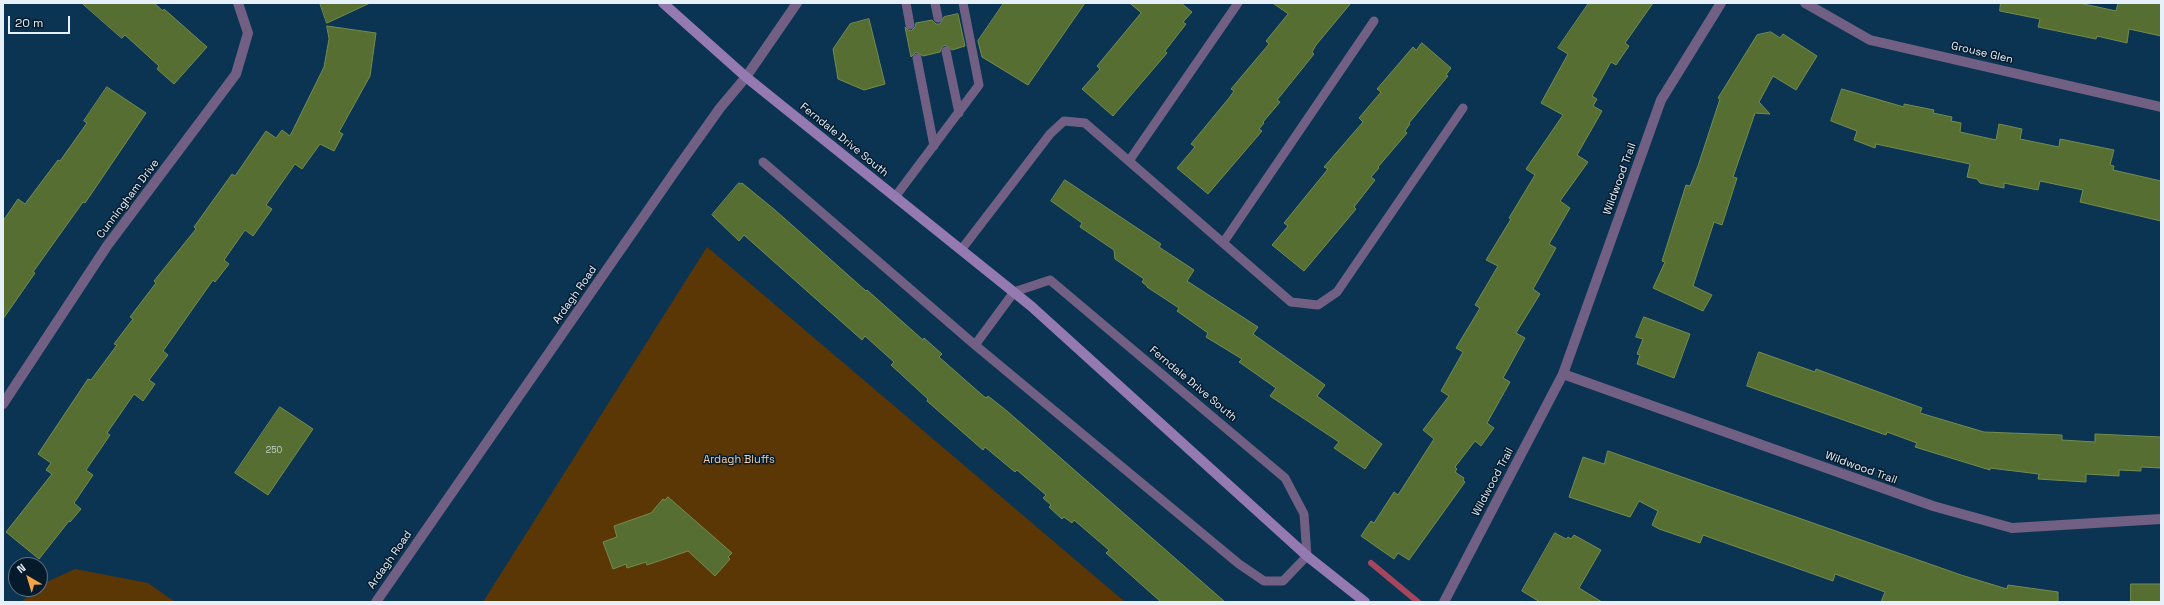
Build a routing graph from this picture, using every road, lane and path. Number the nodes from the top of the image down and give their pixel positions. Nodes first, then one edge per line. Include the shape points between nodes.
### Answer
1 (238, 3) edge
2 (663, 3) edge
3 (797, 3) edge
4 (906, 3) edge
5 (935, 3) edge
6 (963, 3) edge
7 (1238, 3) edge
8 (1721, 3) edge
9 (1805, 3) edge
10 (938, 18) dead end
11 (1374, 21) dead end
12 (910, 24) dead end
13 (946, 51) dead end
14 (917, 58) dead end
15 (746, 77) junction
16 (2161, 107) edge
17 (1463, 108) dead end
18 (959, 113) junction
19 (934, 146) junction
20 (1129, 161) junction
21 (763, 162) dead end
22 (896, 197) junction
23 (1224, 243) junction
24 (961, 250) junction
25 (1014, 292) junction
26 (975, 345) junction
27 (1563, 374) junction
28 (3, 404) edge
29 (2161, 519) edge
30 (1307, 556) junction
31 (376, 602) edge
32 (1365, 602) edge
33 (1444, 602) edge

1 - 28 street, Cunningham Drive via 248,34 236,74 107,246
2 - 15 main road, Ferndale Drive South
3 - 15 street, Ardagh Road
4 - 12 lane
5 - 10 lane
6 - 18 lane via 979,85
7 - 20 lane
8 - 27 street, Wildwood Trail via 1661,100
9 - 16 street, Grouse Glen via 1870,40
11 - 23 lane
13 - 18 lane
14 - 19 lane
15 - 22 main road, Ferndale Drive South
15 - 31 street, Ardagh Road via 715,114
17 - 23 lane via 1337,292 1318,304 1291,302
18 - 19 lane
19 - 22 lane
20 - 23 lane
20 - 24 lane via 1085,123 1064,121 1050,134
21 - 26 lane
22 - 24 main road, Ferndale Drive South
24 - 25 main road, Ferndale Drive South
25 - 26 lane
25 - 30 main road, Ferndale Drive South
25 - 30 lane, Ferndale Drive South via 1050,280 1286,478 1304,514
26 - 30 lane via 1239,564 1264,581 1283,581
27 - 29 street, Wildwood Trail via 1933,506 2012,528
27 - 33 street, Wildwood Trail
30 - 32 main road, Ferndale Drive South

